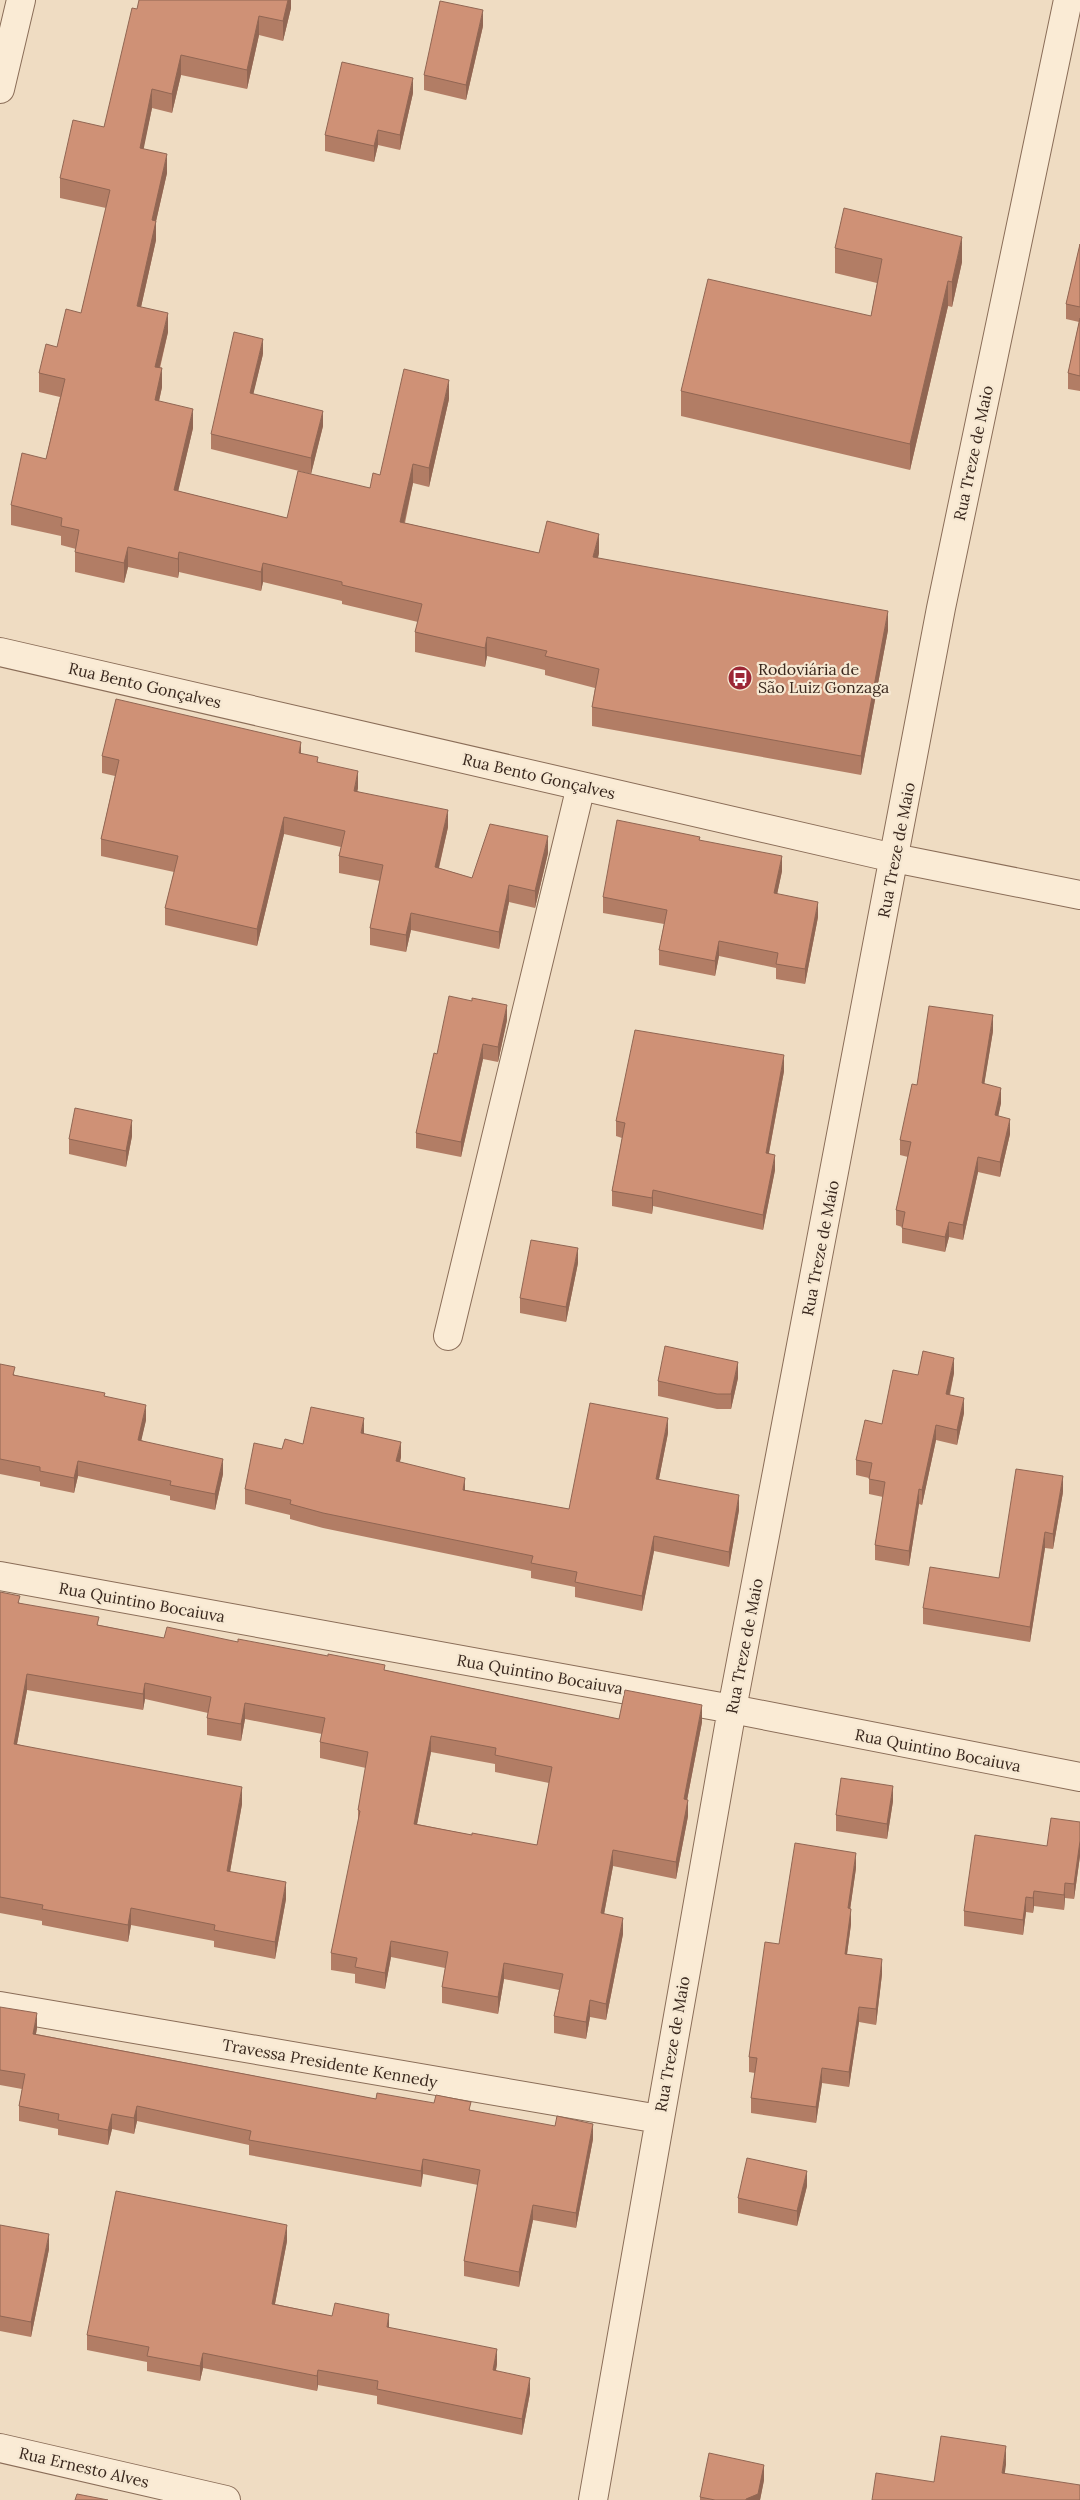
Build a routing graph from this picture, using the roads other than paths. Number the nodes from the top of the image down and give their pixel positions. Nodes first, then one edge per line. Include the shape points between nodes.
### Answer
1 (21, 0) edge
2 (1068, 0) edge
3 (0, 89) edge
4 (0, 652) edge
5 (581, 786) junction
6 (894, 858) junction
7 (1080, 895) edge
8 (448, 1336) dead end
9 (0, 1576) edge
10 (732, 1709) junction
11 (1080, 1777) edge
12 (0, 2006) edge
13 (659, 2119) junction
14 (0, 2448) edge
15 (226, 2500) edge
16 (593, 2500) edge

1 - 3 street
2 - 6 street, Rua Treze de Maio via 941,608
4 - 5 street, Rua Bento Gonçalves
5 - 6 street, Rua Bento Gonçalves
5 - 8 street
6 - 7 street, Rua Bento Gonçalves
6 - 10 street, Rua Treze de Maio
9 - 10 street, Rua Quintino Bocaiuva
10 - 11 street, Rua Quintino Bocaiuva
10 - 13 street, Rua Treze de Maio
12 - 13 street, Travessa Presidente Kennedy
13 - 16 street, Rua Treze de Maio
14 - 15 street, Rua Ernesto Alves

